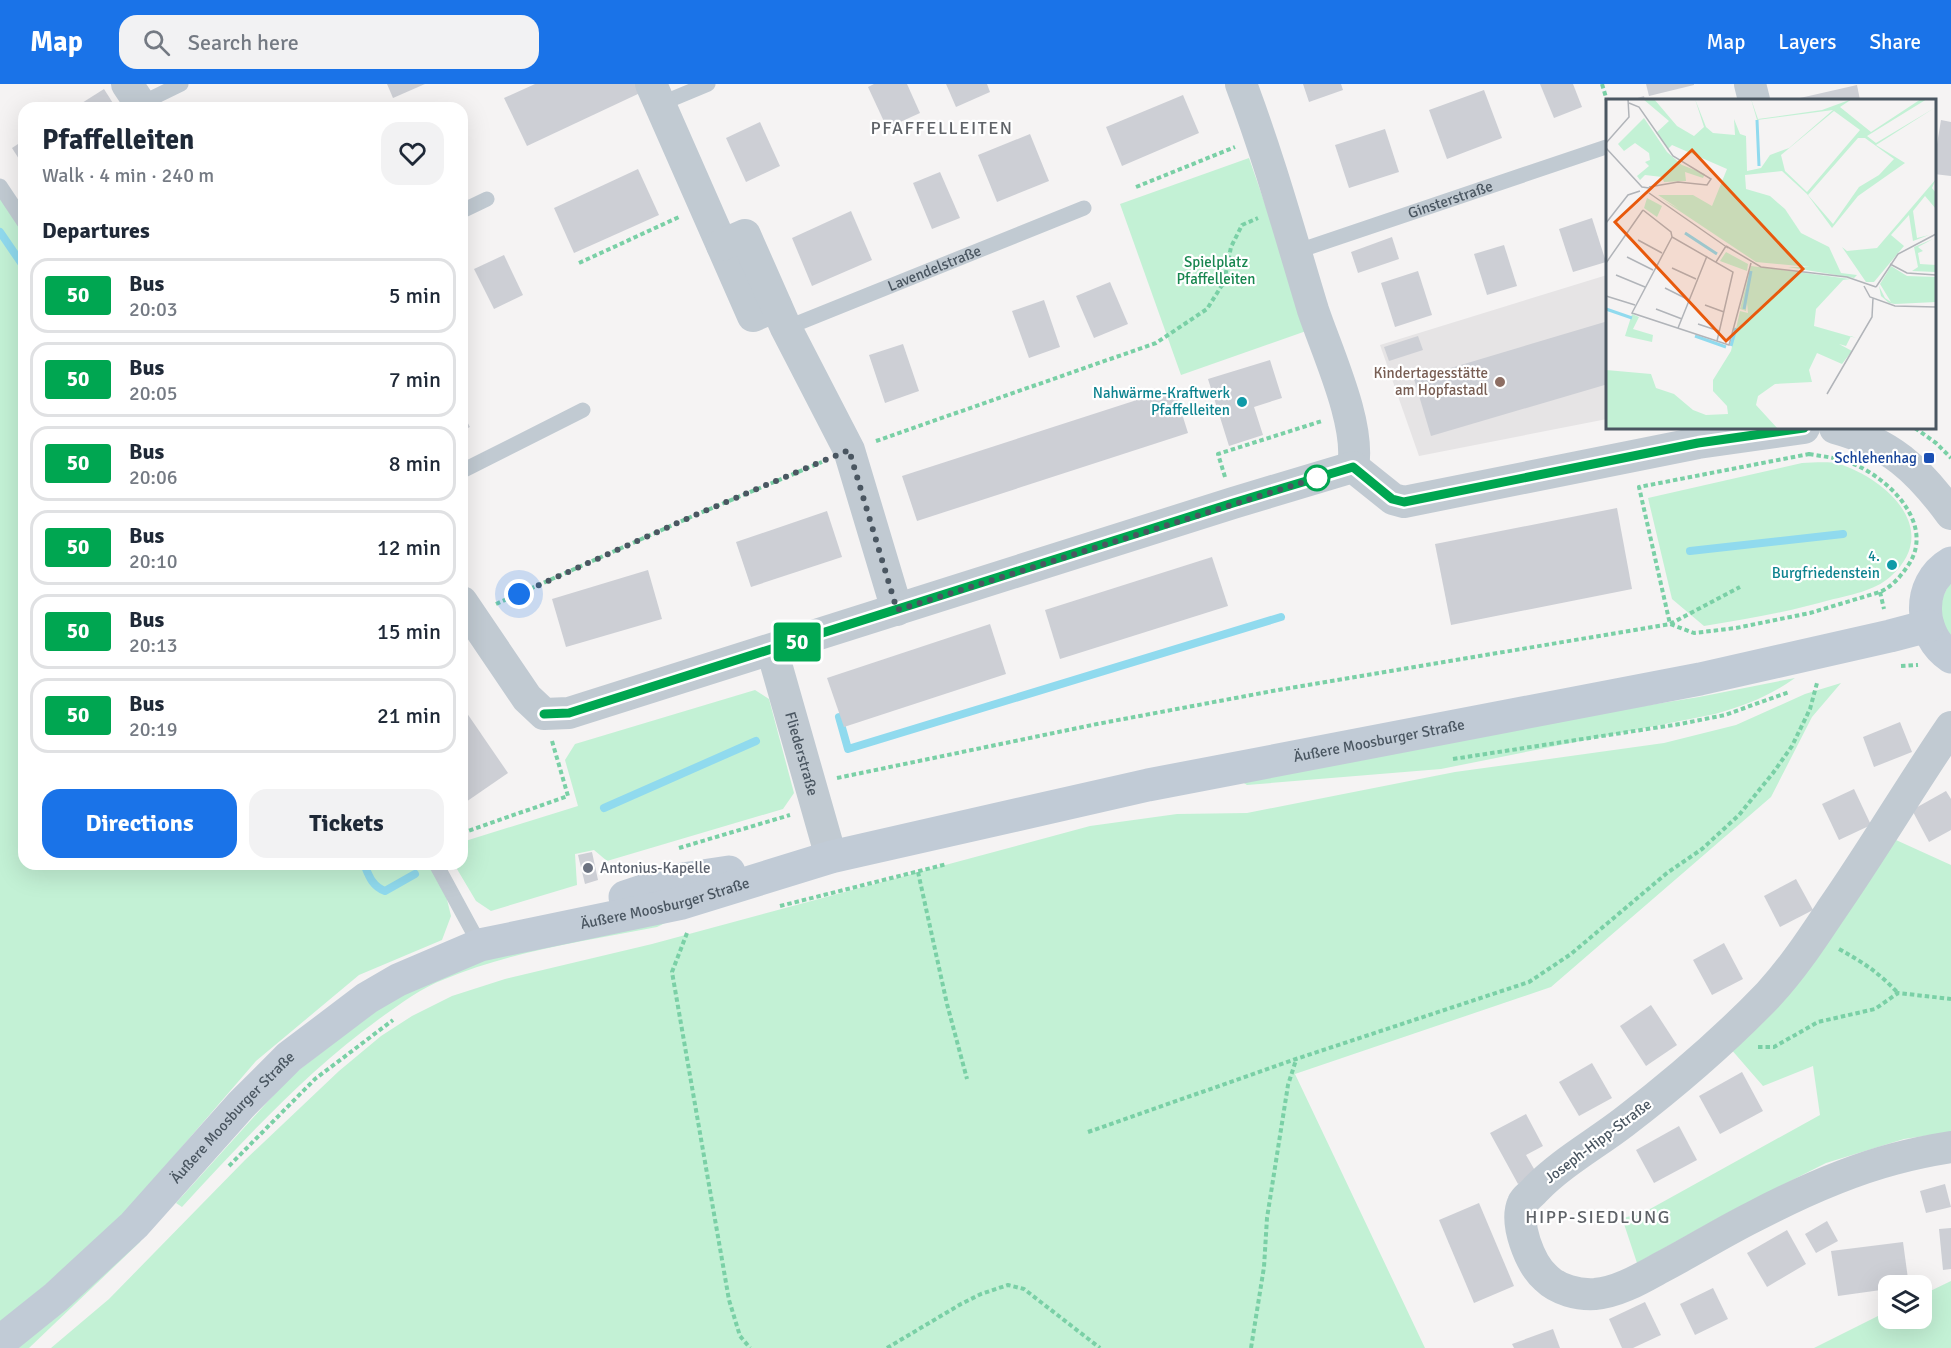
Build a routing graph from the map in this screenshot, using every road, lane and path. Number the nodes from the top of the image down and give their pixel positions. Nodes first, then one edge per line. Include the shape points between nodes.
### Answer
1 (181, 84) edge
2 (708, 84) edge
3 (1241, 84) edge
4 (1602, 84) edge
5 (1750, 84) edge
6 (655, 94) edge
7 (137, 99) edge
8 (1606, 99) edge
9 (1754, 99) edge
10 (1261, 136) junction
11 (1606, 147) dead end
12 (0, 186) edge
13 (1136, 187) dead end
14 (487, 198) dead end
15 (704, 205) junction
16 (468, 208) edge
17 (1084, 208) dead end
18 (1282, 208) junction
19 (18, 213) edge
20 (1295, 252) junction
21 (579, 263) dead end
22 (781, 317) junction
23 (583, 411) dead end
24 (1348, 413) junction
25 (1839, 429) edge
26 (1916, 429) edge
27 (1806, 441) edge
28 (849, 450) junction
29 (1951, 458) edge
30 (1353, 467) junction
31 (468, 468) edge
32 (1705, 473) dead end
33 (1233, 503) junction
34 (1951, 514) edge
35 (1951, 563) edge
36 (1740, 587) dead end
37 (468, 610) edge
38 (897, 610) junction
39 (468, 611) edge
40 (1670, 624) junction
41 (1928, 626) junction
42 (772, 650) junction
43 (1951, 657) edge
44 (1817, 683) dead end
45 (544, 714) junction
46 (1951, 728) edge
47 (813, 795) junction
48 (468, 831) edge
49 (670, 850) dead end
50 (831, 857) junction
51 (440, 870) edge
52 (780, 906) dead end
53 (677, 932) dead end
54 (1814, 935) junction
55 (488, 943) junction
56 (1898, 993) junction
57 (1951, 999) edge
58 (396, 1018) dead end
59 (1728, 1034) junction
60 (1296, 1059) junction
61 (967, 1079) dead end
62 (1088, 1132) dead end
63 (1951, 1147) edge
64 (227, 1169) dead end
65 (0, 1342) edge
66 (750, 1348) edge
67 (887, 1348) edge
68 (1100, 1348) edge
69 (1251, 1348) edge

1 - 7 lane
2 - 6 lane, Lavendelstraße
3 - 10 street
4 - 8 path
5 - 9 street
6 - 15 street, Lavendelstraße
10 - 13 path
10 - 18 street
11 - 20 lane, Ginsterstraße
12 - 19 lane
14 - 16 lane
15 - 21 path
15 - 22 street, Lavendelstraße via 753,316
17 - 22 lane, Lavendelstraße
18 - 20 street
18 - 28 path via 1242,225 1231,247 1224,282 1207,309 1156,343
20 - 24 street
22 - 28 street
23 - 31 lane
24 - 30 street via 1354,445
24 - 33 path via 1218,454
25 - 34 street via 1874,442 1903,460
26 - 29 path
27 - 30 street via 1698,443 1404,502 1392,499
27 - 40 path via 1883,481 1902,501 1916,525 1918,541 1903,574 1890,588 1810,613 1694,633
28 - 37 path via 508,599
28 - 38 street
30 - 33 street
32 - 40 path via 1639,487
33 - 38 street
35 - 41 street via 1932,581 1925,600
36 - 40 path
38 - 42 street
39 - 45 street via 527,698
40 - 47 path via 1108,722
41 - 43 street via 1931,637
41 - 50 street, Äußere Moosburger Straße via 1700,678 1148,785
42 - 45 street via 569,713
42 - 47 street, Fliederstraße
44 - 60 path via 1810,709 1792,746 1739,815 1571,954 1529,982
45 - 48 path via 568,796
46 - 54 street, Joseph-Hipp-Straße
47 - 49 path
47 - 50 street, Fliederstraße
50 - 55 street, Äußere Moosburger Straße via 682,903
51 - 55 lane
52 - 61 path via 918,872
53 - 66 path via 688,930 672,972 729,1300 740,1336
54 - 56 path via 1866,963
54 - 59 street, Joseph-Hipp-Straße via 1794,966
55 - 65 street, Äußere Moosburger Straße via 398,980 367,998 290,1057 241,1105 134,1225
56 - 57 path
56 - 59 path via 1875,1009 1818,1022 1774,1047 1737,1042
58 - 64 path via 315,1079
59 - 63 street, Joseph-Hipp-Straße via 1665,1090 1557,1169 1523,1203 1520,1225 1524,1240 1545,1278 1576,1293 1595,1294 1617,1288 1754,1216 1847,1174
60 - 62 path
60 - 69 path via 1288,1085 1267,1218 1264,1267
67 - 68 path via 961,1304 1008,1285 1024,1289

